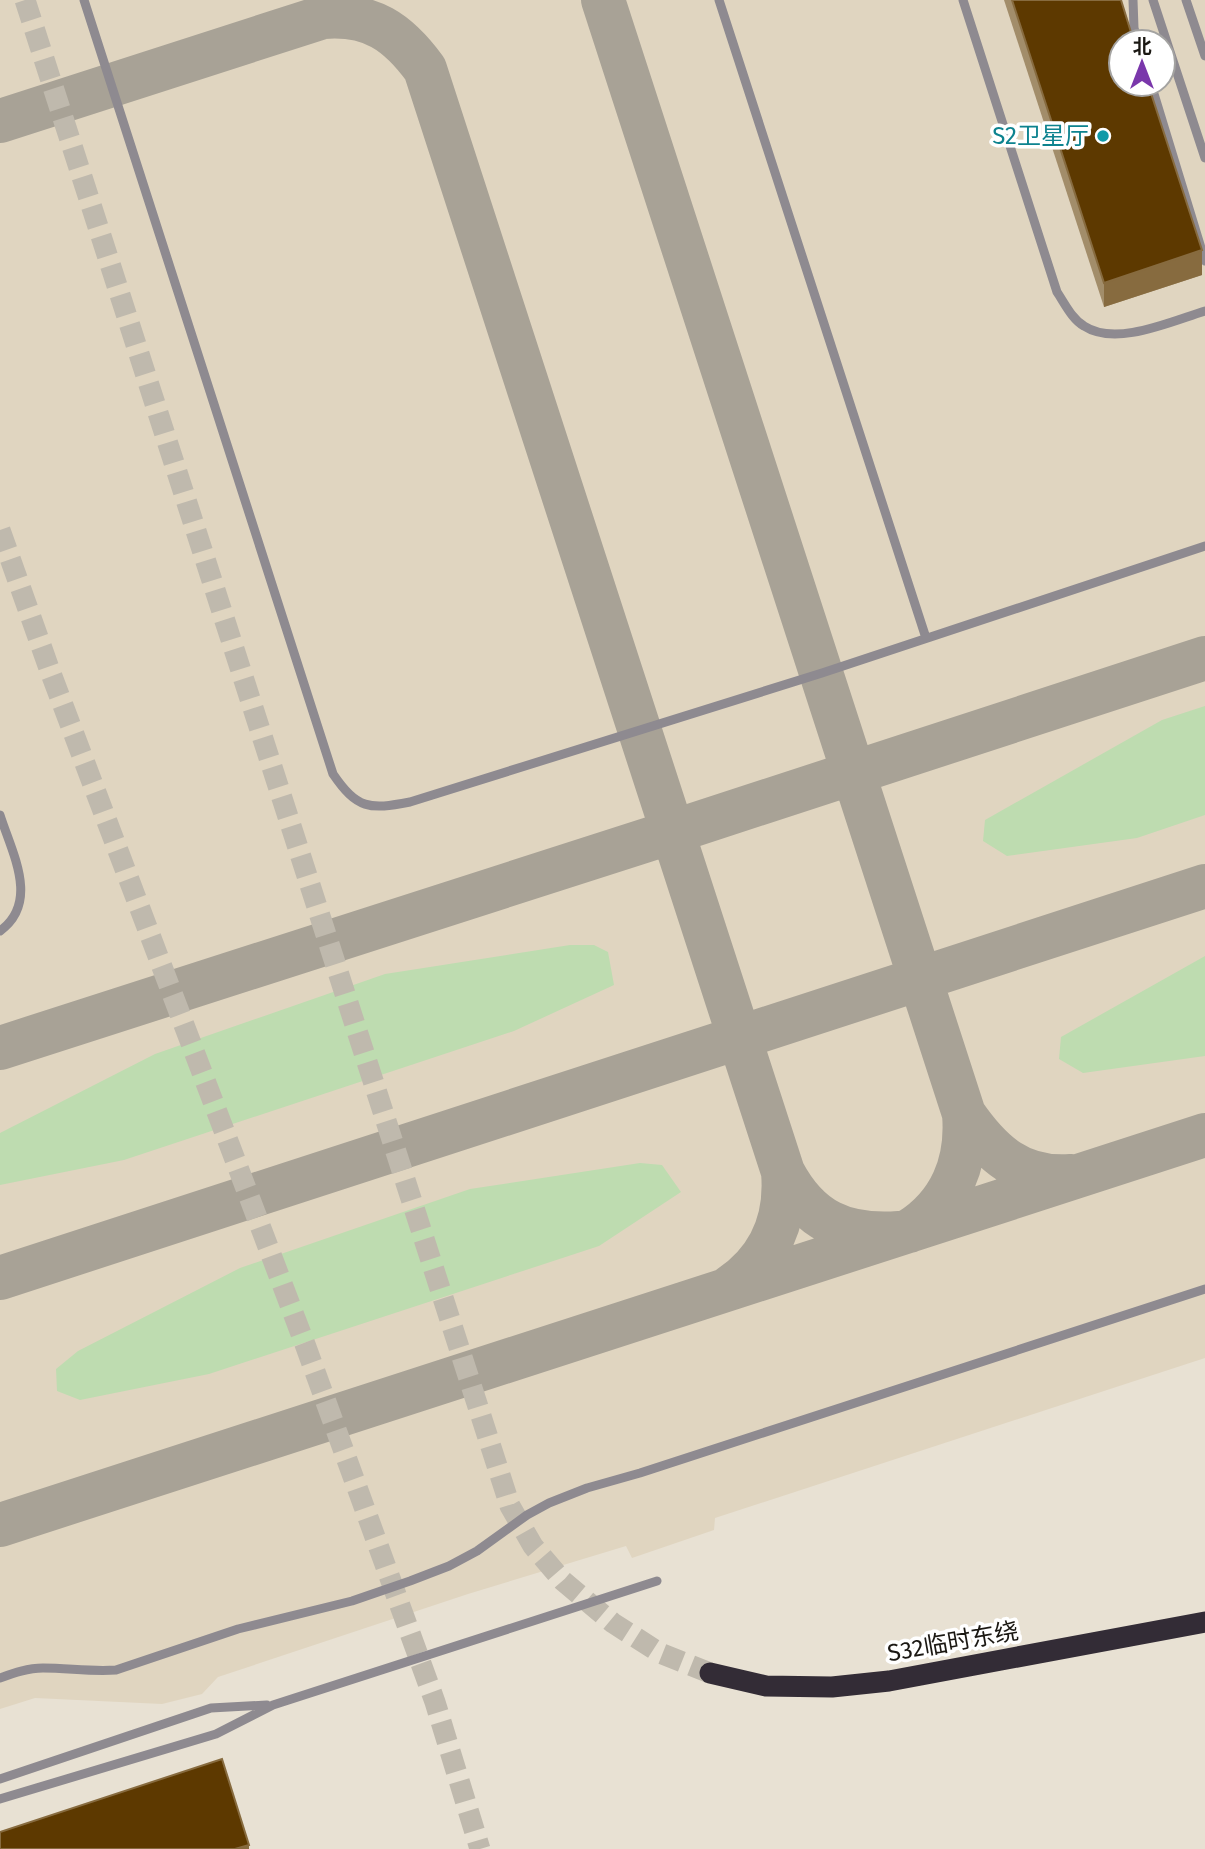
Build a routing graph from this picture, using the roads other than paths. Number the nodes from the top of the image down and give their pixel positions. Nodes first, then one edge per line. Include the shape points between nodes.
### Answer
1 (84, 0) edge
2 (719, 0) edge
3 (963, 0) edge
4 (1133, 0) edge
5 (1153, 0) edge
6 (1186, 0) edge
7 (1134, 28) edge
8 (1205, 56) edge
9 (1155, 98) edge
10 (1205, 158) edge
11 (1205, 261) edge
12 (1205, 311) edge
13 (1205, 546) edge
14 (926, 638) junction
15 (0, 815) edge
16 (0, 931) edge
17 (1205, 1289) edge
18 (657, 1581) dead end
19 (1205, 1622) edge
20 (710, 1673) tunnel mouth
21 (0, 1678) edge
22 (272, 1705) junction
23 (0, 1779) edge
24 (0, 1799) edge

1 - 14 lane via 333,774 346,793 364,805 410,802
2 - 14 lane
3 - 12 lane via 1057,292 1070,313 1085,327 1126,334
4 - 7 lane
5 - 10 lane
6 - 8 lane
9 - 11 lane
13 - 14 lane
15 - 16 lane via 21,883 21,901 12,922
17 - 21 lane via 567,1495 449,1566 377,1593 238,1629 116,1670 42,1667
18 - 22 lane
19 - 20 highway, S32临时东绕 via 889,1681 832,1687 766,1686
22 - 23 lane via 211,1709
22 - 24 lane via 216,1734

